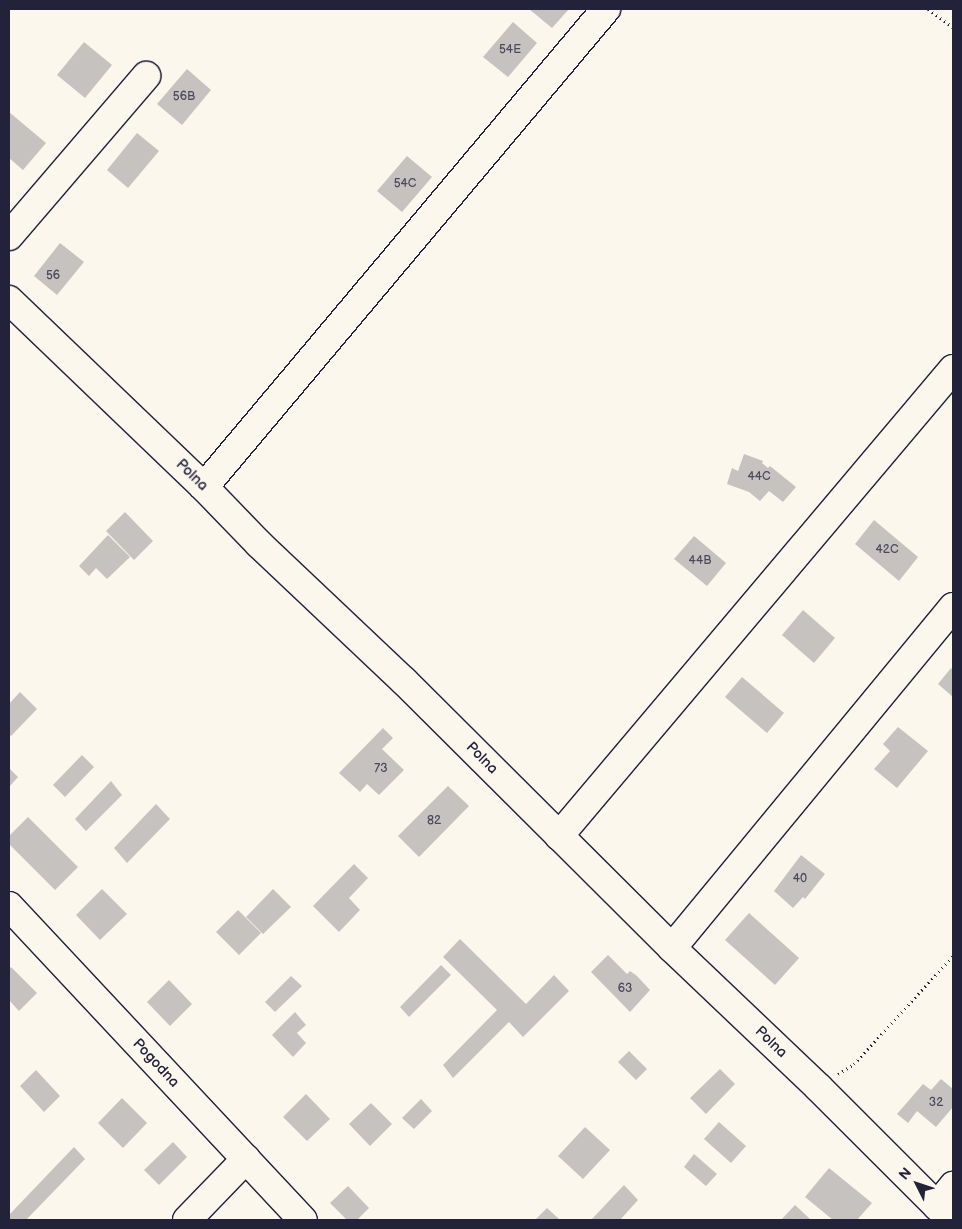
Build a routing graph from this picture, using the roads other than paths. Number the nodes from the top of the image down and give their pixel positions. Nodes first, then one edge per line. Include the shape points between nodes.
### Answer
1 (606, 9) edge
2 (146, 76) dead end
3 (9, 236) edge
4 (9, 300) edge
5 (953, 369) edge
6 (204, 487) junction
7 (953, 607) edge
8 (559, 836) junction
9 (9, 906) edge
10 (672, 948) junction
11 (246, 1159) junction
12 (947, 1204) edge
13 (187, 1220) edge
14 (304, 1220) edge

1 - 6 street
2 - 3 street
4 - 6 street, Polna
5 - 8 street
6 - 8 street, Polna via 259,544 404,680
7 - 10 street
8 - 10 street, Polna
9 - 11 street, Pogodna
10 - 12 street, Polna
11 - 13 street
11 - 14 street, Pogodna

